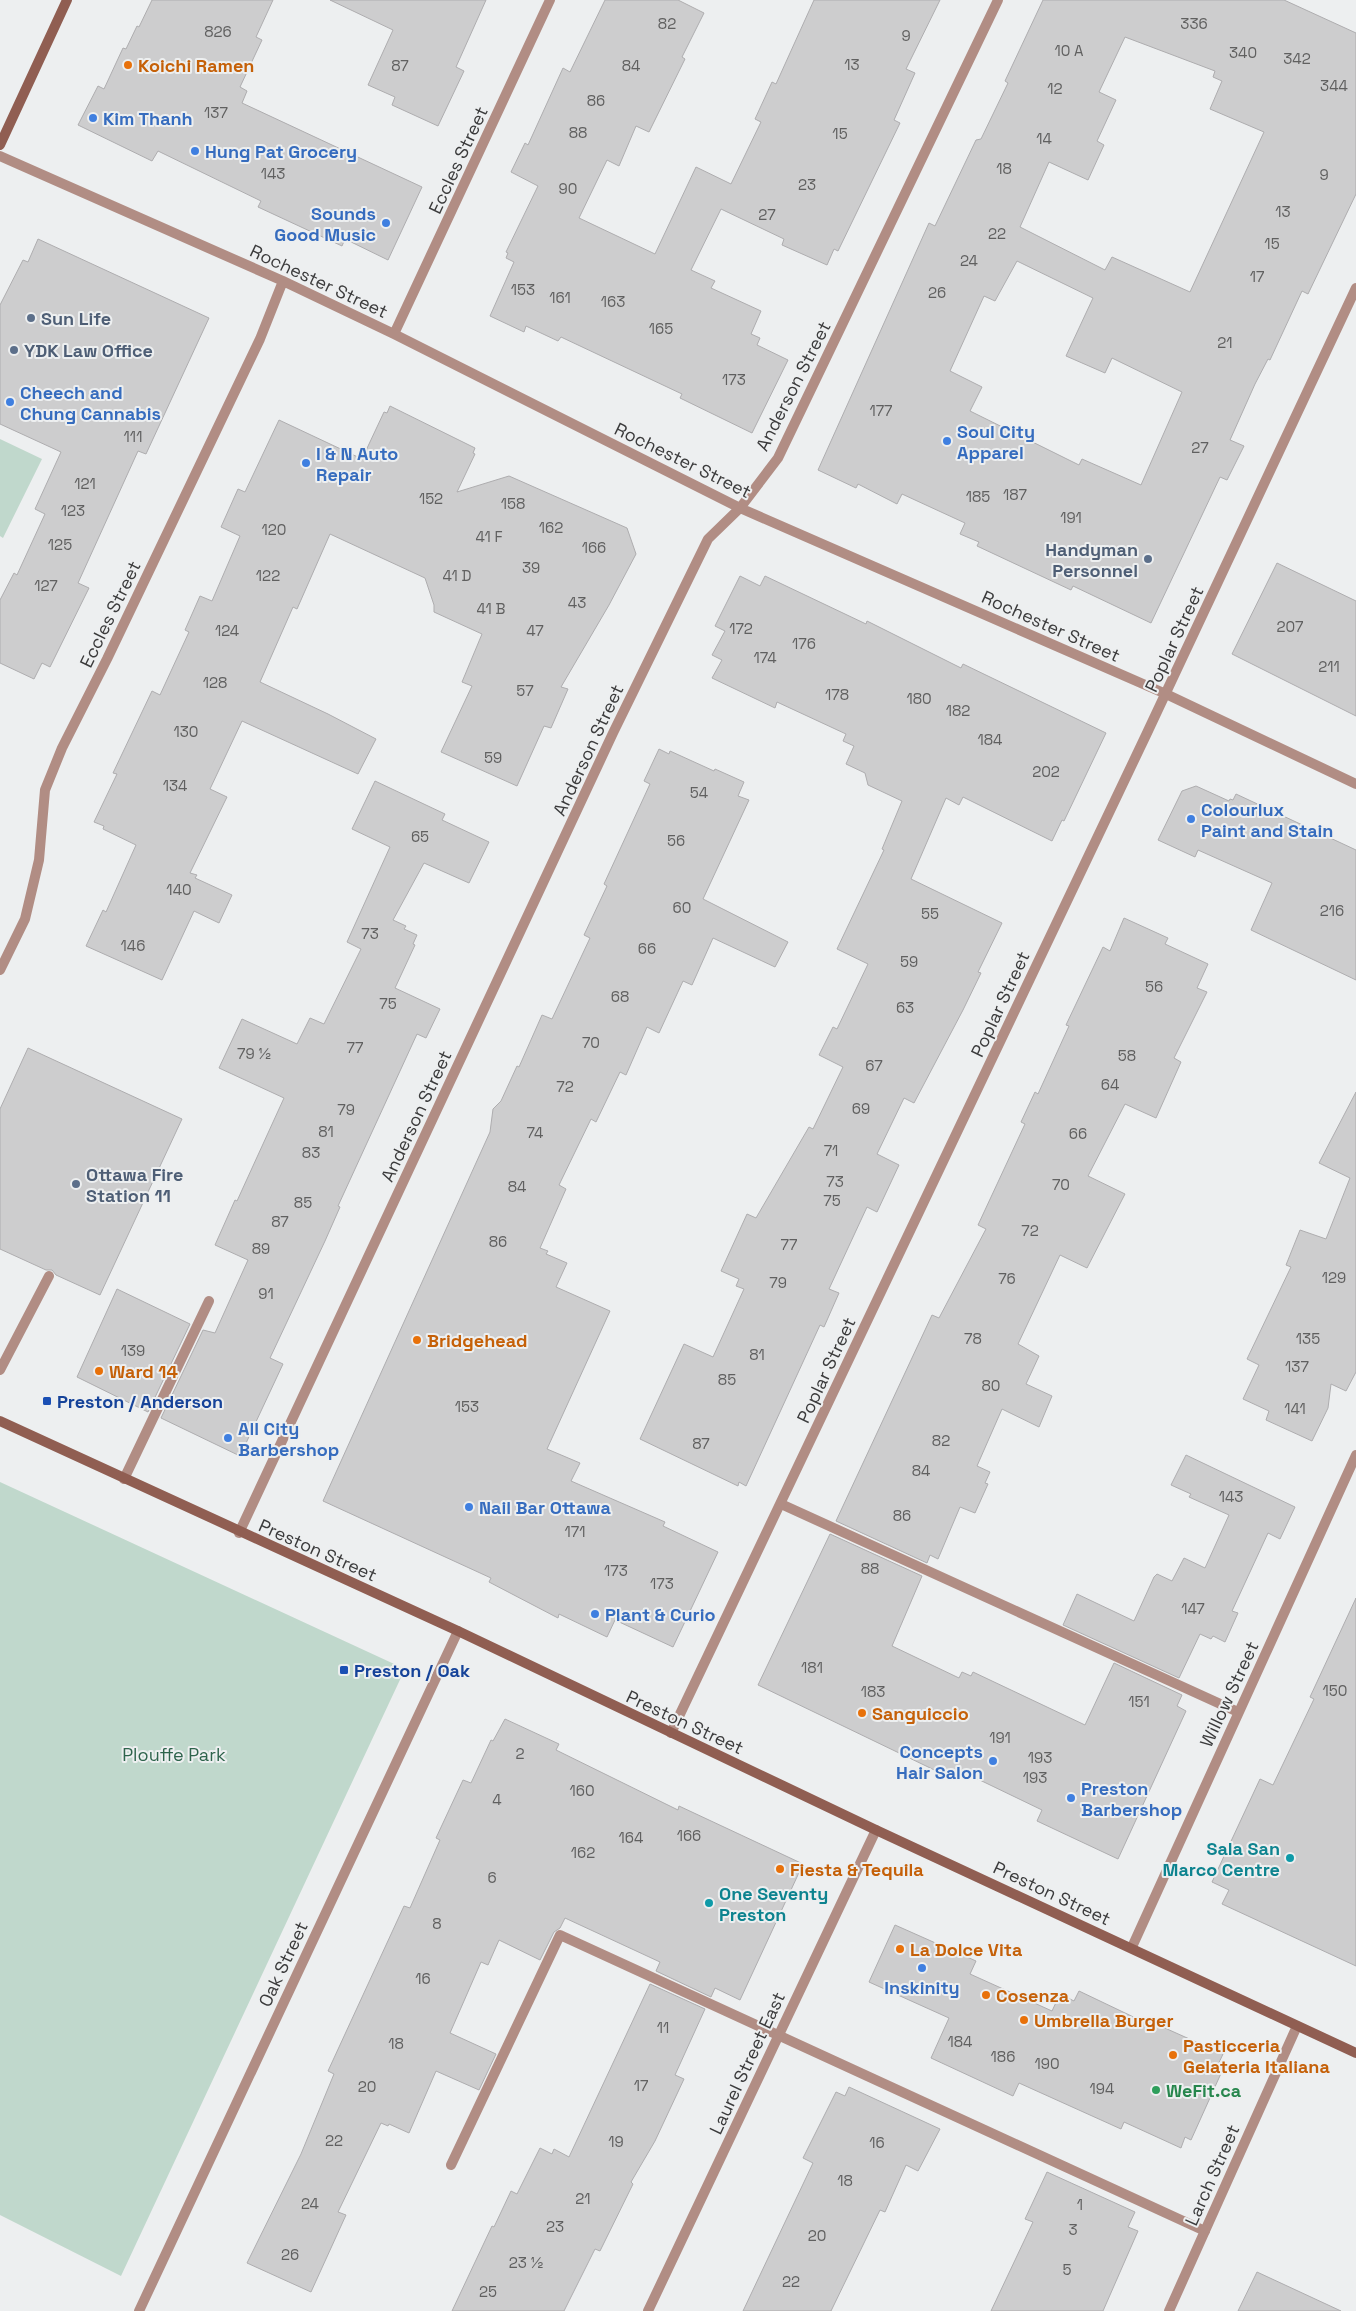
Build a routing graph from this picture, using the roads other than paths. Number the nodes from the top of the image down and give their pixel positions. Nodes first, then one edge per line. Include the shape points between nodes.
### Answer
1 (68, 0) edge
2 (550, 0) edge
3 (998, 0) edge
4 (0, 145) edge
5 (0, 156) edge
6 (283, 281) junction
7 (1356, 288) edge
8 (394, 334) junction
9 (740, 508) junction
10 (1166, 694) junction
11 (1356, 784) edge
12 (0, 970) edge
13 (49, 1276) dead end
14 (209, 1300) dead end
15 (0, 1370) edge
16 (0, 1421) edge
17 (1356, 1455) edge
18 (124, 1479) junction
19 (781, 1504) junction
20 (239, 1532) junction
21 (458, 1631) junction
22 (1238, 1712) junction
23 (671, 1733) junction
24 (876, 1830) junction
25 (1132, 1947) junction
26 (1297, 2026) junction
27 (779, 2034) junction
28 (1356, 2053) edge
29 (452, 2165) dead end
30 (1205, 2231) junction
31 (139, 2311) edge
32 (648, 2311) edge
33 (1170, 2311) edge

1 - 4 main road
2 - 8 street, Eccles Street
3 - 9 street, Anderson Street via 778,458
5 - 6 street, Rochester Street
6 - 8 street, Rochester Street
6 - 12 street, Eccles Street via 260,339 62,748 45,790 39,860 25,919
7 - 10 street, Poplar Street
8 - 9 street, Rochester Street
9 - 10 street, Rochester Street
9 - 20 street, Anderson Street via 708,539 605,751
10 - 11 street, Rochester Street
10 - 19 street, Poplar Street
13 - 15 street
14 - 18 street
16 - 18 main road, Preston Street
17 - 22 street, Willow Street
18 - 20 main road, Preston Street
19 - 22 street
19 - 23 street, Poplar Street
20 - 21 main road, Preston Street
21 - 23 main road, Preston Street
21 - 31 street, Oak Street
22 - 25 street, Willow Street
23 - 24 main road, Preston Street
24 - 25 main road, Preston Street
24 - 27 street, Laurel Street East
25 - 26 main road, Preston Street
26 - 28 main road, Preston Street
26 - 30 street, Larch Street
27 - 29 street via 560,1935
27 - 30 street
27 - 32 street, Laurel Street East
30 - 33 street, Larch Street

